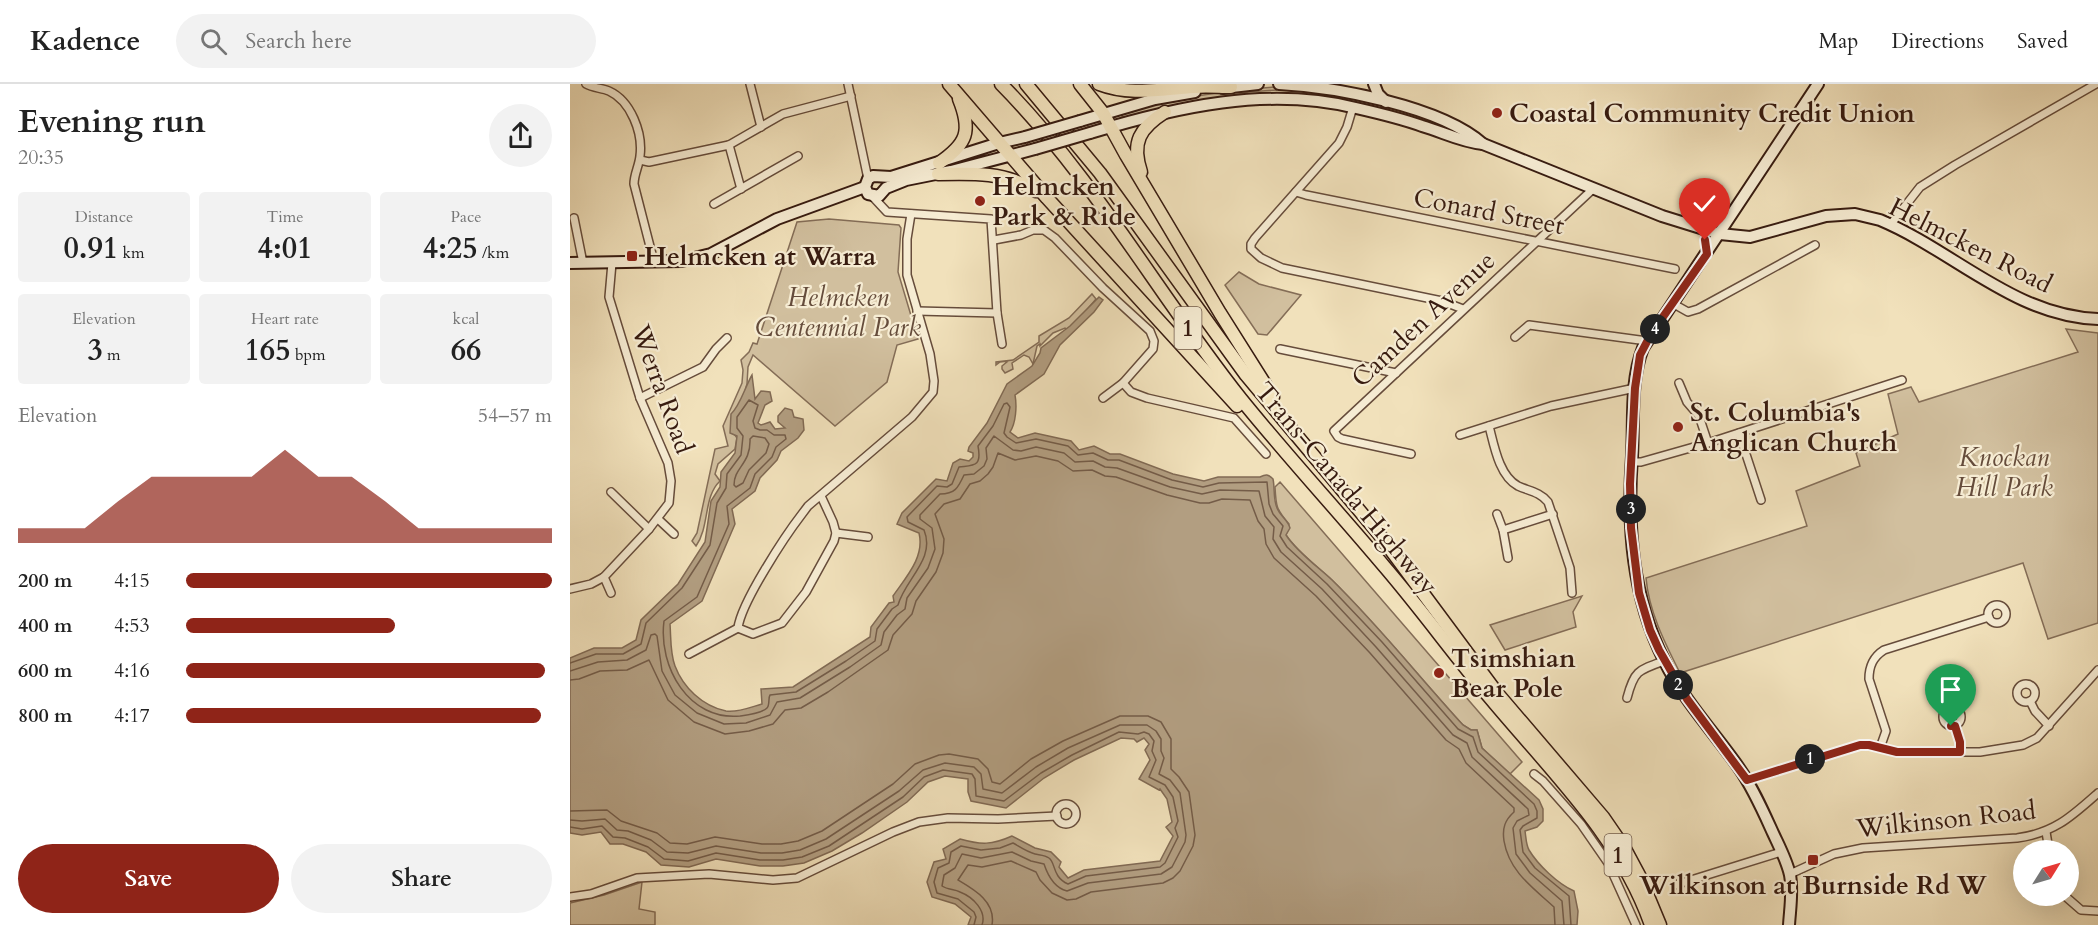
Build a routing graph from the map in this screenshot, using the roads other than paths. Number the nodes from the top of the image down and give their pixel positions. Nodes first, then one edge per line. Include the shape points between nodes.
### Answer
1 (586, 84) edge
2 (750, 84) edge
3 (848, 84) edge
4 (1001, 84) edge
5 (1026, 84) edge
6 (1080, 84) edge
7 (1099, 84) edge
8 (1258, 84) edge
9 (1279, 84) edge
10 (1374, 84) edge
11 (1818, 84) edge
12 (2096, 84) edge
13 (952, 87) edge
14 (1230, 87) junction
15 (1358, 90) edge
16 (850, 96) junction
17 (1387, 102) junction
18 (1353, 107) junction
19 (1165, 112) junction
20 (1104, 113) junction
21 (1110, 127) junction
22 (761, 128) junction
23 (999, 142) junction
24 (1483, 144) junction
25 (729, 145) junction
26 (1010, 155) junction
27 (798, 156) dead end
28 (640, 160) junction
29 (938, 168) junction
30 (874, 187) junction
31 (1594, 188) junction
32 (741, 189) junction
33 (1296, 192) junction
34 (1047, 198) junction
35 (714, 204) dead end
36 (1159, 208) junction
37 (911, 214) junction
38 (1731, 217) junction
39 (574, 218) dead end
40 (1890, 224) junction
41 (1693, 226) junction
42 (1720, 234) junction
43 (1750, 237) junction
44 (994, 240) junction
45 (1537, 242) junction
46 (1815, 245) dead end
47 (1707, 254) junction
48 (654, 262) junction
49 (570, 263) edge
50 (583, 263) junction
51 (612, 263) junction
52 (1675, 269) dead end
53 (1672, 303) junction
54 (1463, 309) junction
55 (917, 311) junction
56 (997, 313) junction
57 (2098, 319) edge
58 (1515, 337) dead end
59 (727, 338) dead end
60 (1647, 341) junction
61 (1002, 344) dead end
62 (1280, 349) dead end
63 (1396, 373) junction
64 (1902, 380) dead end
65 (1123, 383) junction
66 (1679, 383) dead end
67 (1635, 388) junction
68 (640, 398) junction
69 (1103, 398) dead end
70 (1489, 426) junction
71 (1739, 433) junction
72 (1460, 435) dead end
73 (1708, 443) junction
74 (1266, 454) dead end
75 (1411, 454) dead end
76 (1631, 462) junction
77 (611, 492) dead end
78 (821, 496) junction
79 (1761, 500) dead end
80 (1497, 514) dead end
81 (1553, 514) junction
82 (1365, 517) junction
83 (658, 519) junction
84 (649, 529) junction
85 (1503, 530) junction
86 (836, 533) junction
87 (674, 534) dead end
88 (868, 537) dead end
89 (1508, 558) dead end
90 (1384, 565) junction
91 (604, 577) junction
92 (570, 589) edge
93 (611, 593) dead end
94 (1572, 593) dead end
95 (1989, 617) dead end
96 (738, 628) junction
97 (689, 654) dead end
98 (1664, 661) junction
99 (2098, 670) edge
100 (1627, 698) dead end
101 (2030, 701) dead end
102 (1955, 726) dead end
103 (2049, 726) junction
104 (1880, 748) junction
105 (1960, 752) junction
106 (1534, 774) dead end
107 (1747, 780) junction
108 (2098, 793) edge
109 (1057, 816) dead end
110 (2046, 832) junction
111 (2047, 840) edge
112 (1781, 852) junction
113 (1790, 874) junction
114 (1675, 885) dead end
115 (570, 897) edge
116 (2076, 906) edge
117 (2098, 911) edge
118 (1788, 924) edge
119 (1636, 925) edge
120 (1651, 925) edge
121 (1660, 925) edge

1 - 28 street via 617,96 630,110 640,144
2 - 22 street
3 - 16 street
4 - 90 highway, Trans-Canada Highway / 1 via 1076,171 1241,398
5 - 82 highway, Trans-Canada Highway / 1 via 1100,173 1246,375
6 - 20 highway
7 - 14 highway via 1146,92
8 - 14 main road, Helmcken Road
9 - 15 main road, Helmcken Road
10 - 17 main road
11 - 38 main road
12 - 40 street via 1920,187
13 - 23 highway
13 - 29 highway via 964,116 964,140
14 - 20 main road, Helmcken Road via 1155,99
15 - 17 main road, Helmcken Road
15 - 18 main road
16 - 22 street via 783,114
16 - 30 street
17 - 24 main road, Helmcken Road via 1418,111 1472,135
18 - 19 main road, Helmcken Road via 1290,98 1225,102
18 - 24 main road, Helmcken Road via 1424,126 1468,143
18 - 33 street via 1339,143
19 - 21 main road, Helmcken Road
19 - 36 highway via 1146,126 1137,145 1138,162
20 - 21 highway
20 - 23 main road, Helmcken Road, bridge
21 - 26 main road, Helmcken Road, bridge
21 - 36 highway
22 - 25 street
23 - 26 highway
23 - 29 main road, Helmcken Road
24 - 31 main road, Helmcken Road
25 - 28 street via 648,162
25 - 32 street
26 - 29 main road, Helmcken Road
26 - 34 highway
27 - 32 street
28 - 48 street via 634,184
29 - 30 main road, Helmcken Road via 891,177
29 - 34 highway via 1009,178
30 - 37 street via 887,212
30 - 48 main road, Helmcken Road via 777,219 711,254
31 - 41 main road, Helmcken Road
31 - 45 street, Camden Avenue
32 - 35 street
33 - 45 street, Conard Street
33 - 54 street via 1251,244 1261,258 1282,268 1442,301
34 - 90 highway via 1364,549
36 - 82 highway via 1268,389 1344,484
37 - 44 street via 992,219
37 - 55 street via 907,275
38 - 42 main road
38 - 43 main road via 1735,229
39 - 50 street
40 - 43 main road, Helmcken Road via 1855,214 1826,216
40 - 57 main road, Helmcken Road via 2024,301 2055,313
41 - 42 main road, Helmcken Road
41 - 47 main road via 1705,240
42 - 43 main road, Helmcken Road
42 - 47 main road
44 - 56 street
44 - 65 street via 1044,230 1150,331 1153,349
45 - 52 street, Conard Street
45 - 54 street, Camden Avenue
46 - 53 street via 1698,309 1688,312
47 - 53 main road
48 - 51 main road, Helmcken Road
49 - 50 main road, Helmcken Road
50 - 51 main road, Helmcken Road
51 - 68 street, Werra Road via 609,297
53 - 60 main road
54 - 63 street, Camden Avenue
55 - 56 street
55 - 78 street via 930,354 933,392 912,417
56 - 61 street
58 - 60 street via 1529,325
59 - 68 street via 703,367
60 - 67 main road via 1640,355
62 - 63 street
63 - 75 street, Camden Avenue via 1334,431 1342,439
64 - 71 street
65 - 69 street
65 - 74 street via 1131,392 1147,398 1234,418
66 - 73 street via 1687,402 1699,416
67 - 70 street via 1551,406
67 - 76 main road
68 - 83 street, Werra Road via 668,463 671,481 669,502
70 - 72 street
70 - 81 street via 1510,480 1545,498
71 - 73 street
71 - 79 street
73 - 76 street
76 - 98 main road via 1631,528 1637,581 1648,624
77 - 84 street
78 - 86 street
78 - 96 street via 798,519 748,599
80 - 85 street
81 - 85 street
81 - 94 street via 1570,568
82 - 121 highway, Trans-Canada Highway / 1 via 1497,693 1614,832 1640,877
83 - 84 street, Werra Road
83 - 87 street
84 - 91 street, Werra Road
85 - 89 street
86 - 88 street
86 - 96 street via 824,562 788,617 753,634
90 - 120 highway, Trans-Canada Highway / 1 via 1603,833 1625,867
91 - 92 street, Werra Road
91 - 93 street
95 - 104 street via 1877,654 1870,665 1869,679 1886,731
96 - 97 street
98 - 100 street via 1635,674
98 - 107 main road
99 - 103 street
101 - 103 street
102 - 105 street
103 - 105 street via 2023,745
104 - 105 street via 1897,752
104 - 107 street via 1849,747
106 - 119 street via 1581,824 1608,863
107 - 112 main road
108 - 110 street, Wilkinson Road via 2062,824
109 - 115 street via 919,822 797,878 773,880 709,874 636,878
110 - 111 street
110 - 113 street, Wilkinson Road via 2017,838 1844,851
112 - 113 main road
112 - 114 street
113 - 118 main road
116 - 117 street

